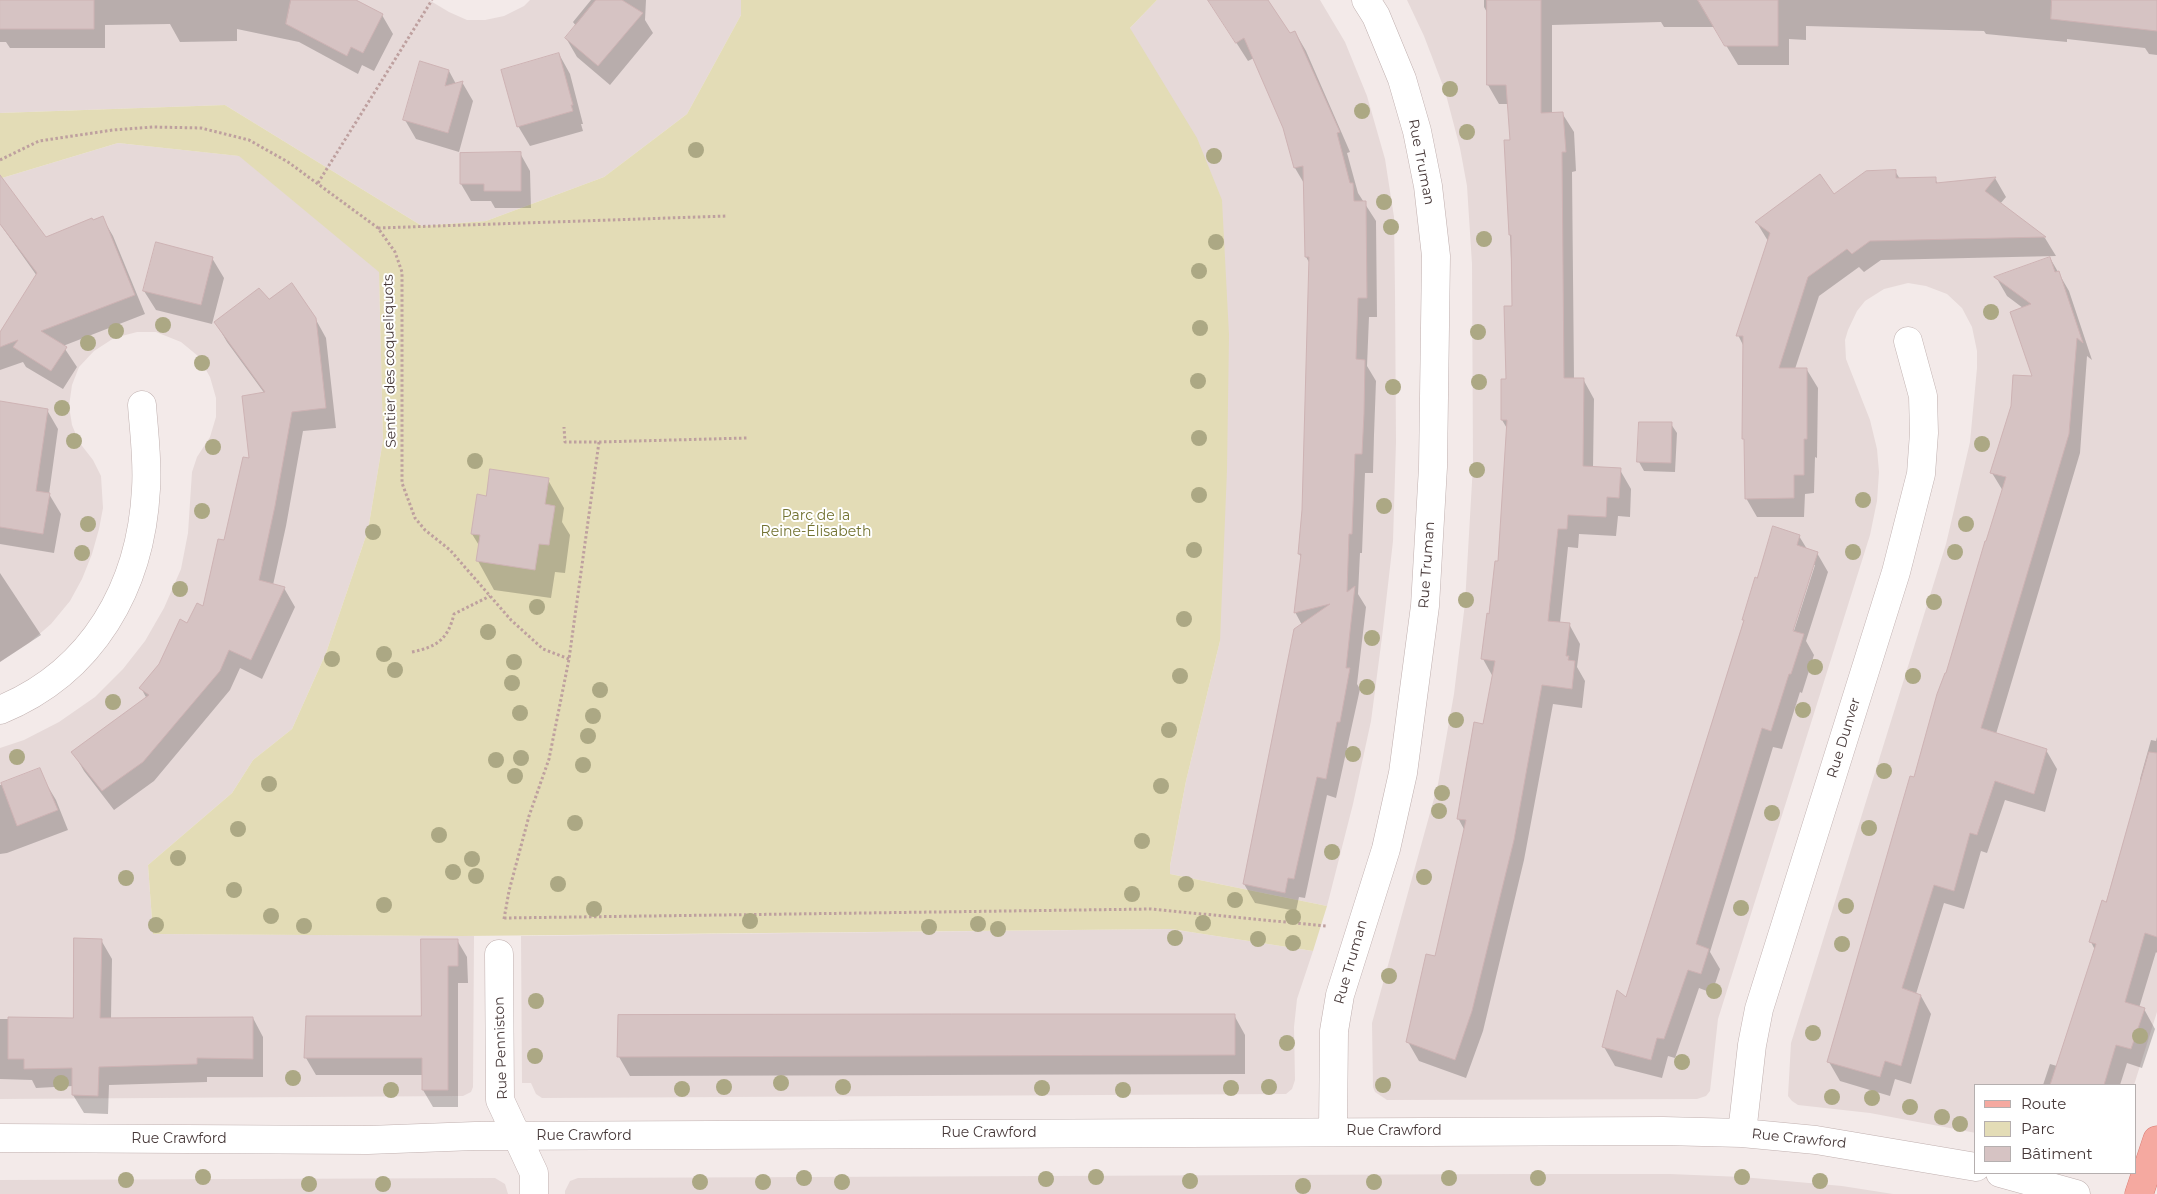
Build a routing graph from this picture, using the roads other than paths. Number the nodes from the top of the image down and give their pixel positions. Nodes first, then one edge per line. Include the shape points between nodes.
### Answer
1 (1366, 0) edge
2 (1908, 341) dead end
3 (142, 405) dead end
4 (0, 710) edge
5 (499, 954) road end
6 (1333, 1131) junction
7 (1742, 1133) junction
8 (516, 1136) junction
9 (0, 1138) edge
10 (2157, 1140) edge
11 (1974, 1167) edge
12 (2004, 1174) edge
13 (534, 1194) edge
14 (2076, 1194) edge
15 (2139, 1194) edge

1 - 6 street, Rue Truman via 1402,79 1428,186 1436,256 1434,467 1425,606 1403,773 1386,849 1340,995 1334,1031
2 - 7 street, Rue Dunver via 1923,396 1921,474 1896,572 1760,1009 1752,1045
3 - 4 street via 146,461 144,515 138,549 117,603 105,626 72,664 37,692
5 - 8 street, Rue Penniston via 500,1100
6 - 7 street, Rue Crawford via 1644,1130
6 - 8 street, Rue Crawford
7 - 11 street, Rue Crawford via 1816,1140
8 - 9 street, Rue Crawford via 368,1140
8 - 13 street, Rue Penniston via 534,1174
10 - 15 main road
12 - 14 street

